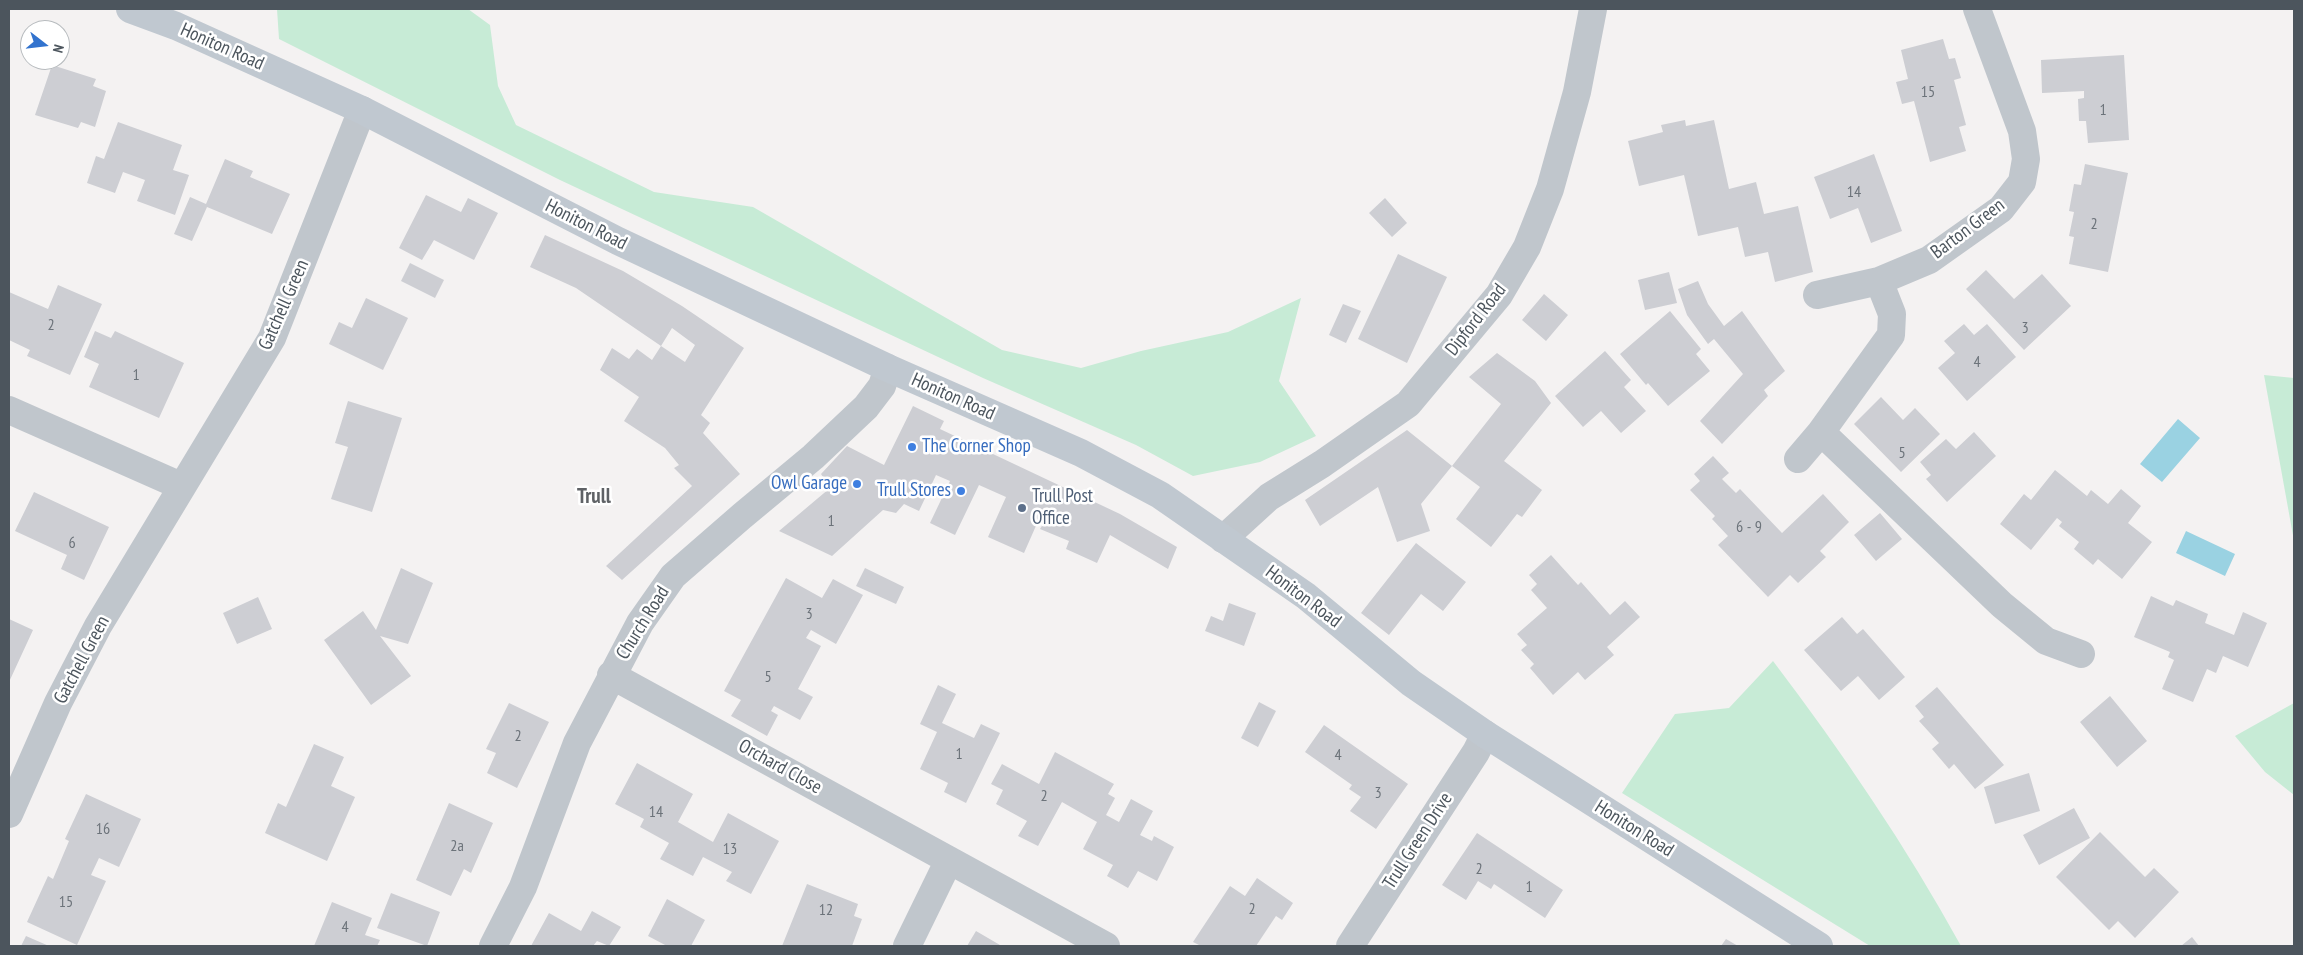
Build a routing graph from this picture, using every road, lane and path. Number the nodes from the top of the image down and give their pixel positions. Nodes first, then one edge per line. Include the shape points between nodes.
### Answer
1 (130, 9) edge
2 (1593, 9) edge
3 (1977, 9) edge
4 (362, 110) junction
5 (1879, 281) junction
6 (1817, 295) dead end
7 (888, 368) junction
8 (9, 410) edge
9 (1821, 432) junction
10 (1798, 459) dead end
11 (181, 486) junction
12 (1223, 539) junction
13 (2081, 654) dead end
14 (611, 675) junction
15 (1485, 734) junction
16 (9, 814) edge
17 (949, 860) junction
18 (493, 946) edge
19 (907, 946) edge
20 (1106, 946) edge
21 (1350, 946) edge
22 (1819, 946) edge

1 - 4 street, Honiton Road via 185,30
2 - 12 street, Dipford Road via 1577,92 1550,189 1527,247 1499,295 1408,404 1268,497
3 - 5 street, Barton Green via 2022,131 2026,159 2022,182 2001,209 1929,260
4 - 7 street, Honiton Road via 618,241
4 - 11 street, Gatchell Green via 272,338
5 - 6 street, Barton Green
5 - 9 street via 1892,314 1891,335
7 - 12 street, Honiton Road via 1081,453 1160,495
7 - 14 street, Church Road via 882,386 866,408 814,457 673,576 640,623
8 - 11 street
9 - 10 street
9 - 13 street via 2002,605 2046,641
11 - 16 street, Gatchell Green via 98,626 58,703
12 - 15 street, Honiton Road via 1306,596 1411,683
14 - 17 street, Orchard Close
14 - 18 street, Church Road via 577,743 523,887
15 - 21 street, Trull Green Drive
15 - 22 street, Honiton Road
17 - 19 street
17 - 20 street, Orchard Close

